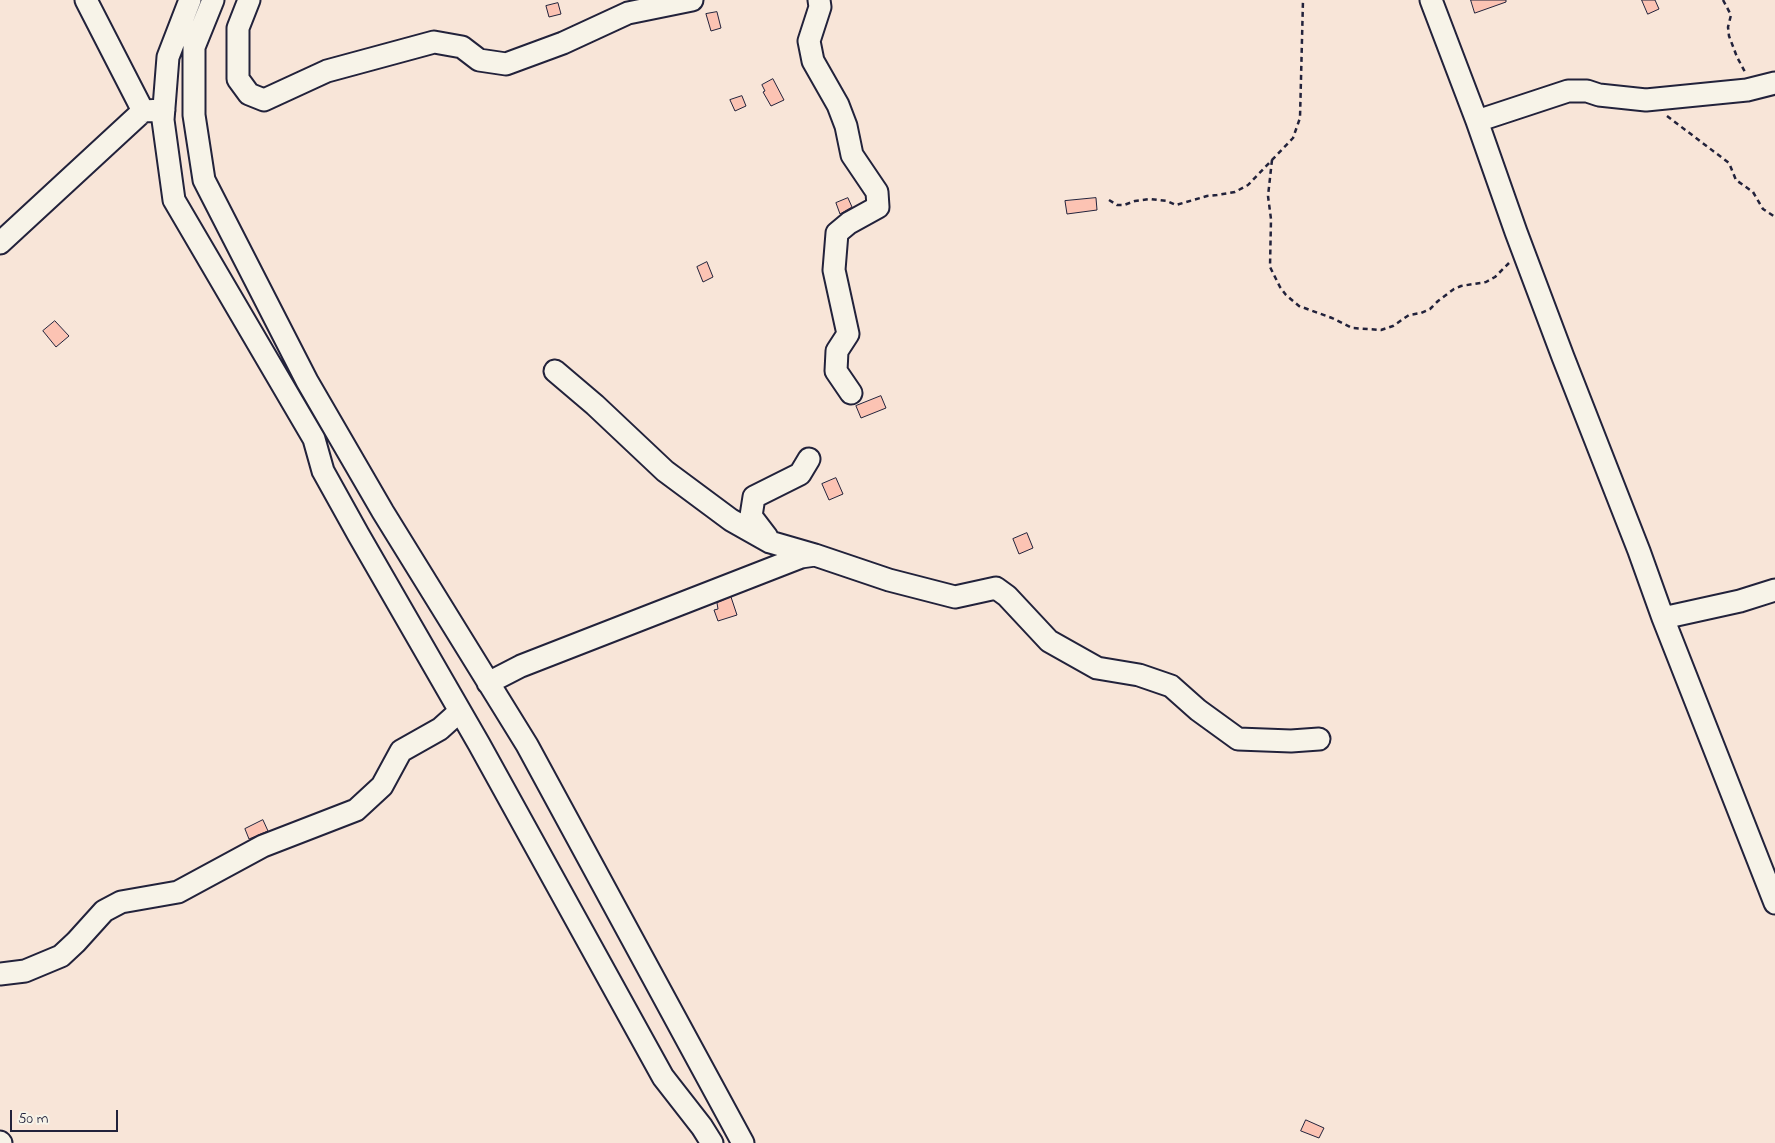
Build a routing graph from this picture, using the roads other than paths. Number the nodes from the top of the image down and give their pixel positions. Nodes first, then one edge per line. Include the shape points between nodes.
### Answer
1 (86, 0) edge
2 (190, 0) edge
3 (213, 0) edge
4 (249, 0) edge
5 (692, 0) edge
6 (819, 0) edge
7 (1431, 0) edge
8 (1775, 83) edge
9 (164, 110) junction
10 (143, 111) junction
11 (1477, 121) junction
12 (0, 243) edge
13 (555, 371) dead end
14 (851, 392) dead end
15 (809, 459) dead end
16 (770, 542) junction
17 (815, 555) junction
18 (772, 568) junction
19 (1775, 590) edge
20 (1663, 618) junction
21 (488, 683) junction
22 (460, 711) junction
23 (1319, 739) dead end
24 (1775, 903) edge
25 (0, 974) edge
26 (712, 1143) edge
27 (743, 1143) edge

1 - 10 street
2 - 9 street via 168,57
3 - 21 street via 194,47 194,115 204,180 307,381
4 - 5 street via 238,28 238,79 249,94 264,100 327,71 434,42 462,47 480,60 506,64 563,43 628,13
6 - 14 street via 820,7 809,41 812,61 838,105 852,155 877,192 878,207 837,233 834,270 848,334 837,351 836,371
7 - 11 street
8 - 11 street via 1747,90 1646,100 1568,91
9 - 10 street
9 - 22 street via 174,200 314,438 323,471
10 - 12 street
11 - 20 street via 1562,357 1640,551
13 - 16 street via 666,471 731,520
15 - 16 street via 800,474 754,497 751,516
16 - 17 street
16 - 18 street via 778,558
17 - 18 street
17 - 23 street via 889,580 955,597 996,588 1049,641 1097,668 1139,675 1170,686 1238,739 1291,742
18 - 21 street via 521,666
19 - 20 street
20 - 24 street
21 - 27 street via 527,745
22 - 25 street via 440,729 401,752 382,786 356,810 263,846 178,892 121,902 104,911 62,956 25,971
22 - 26 street via 663,1077

